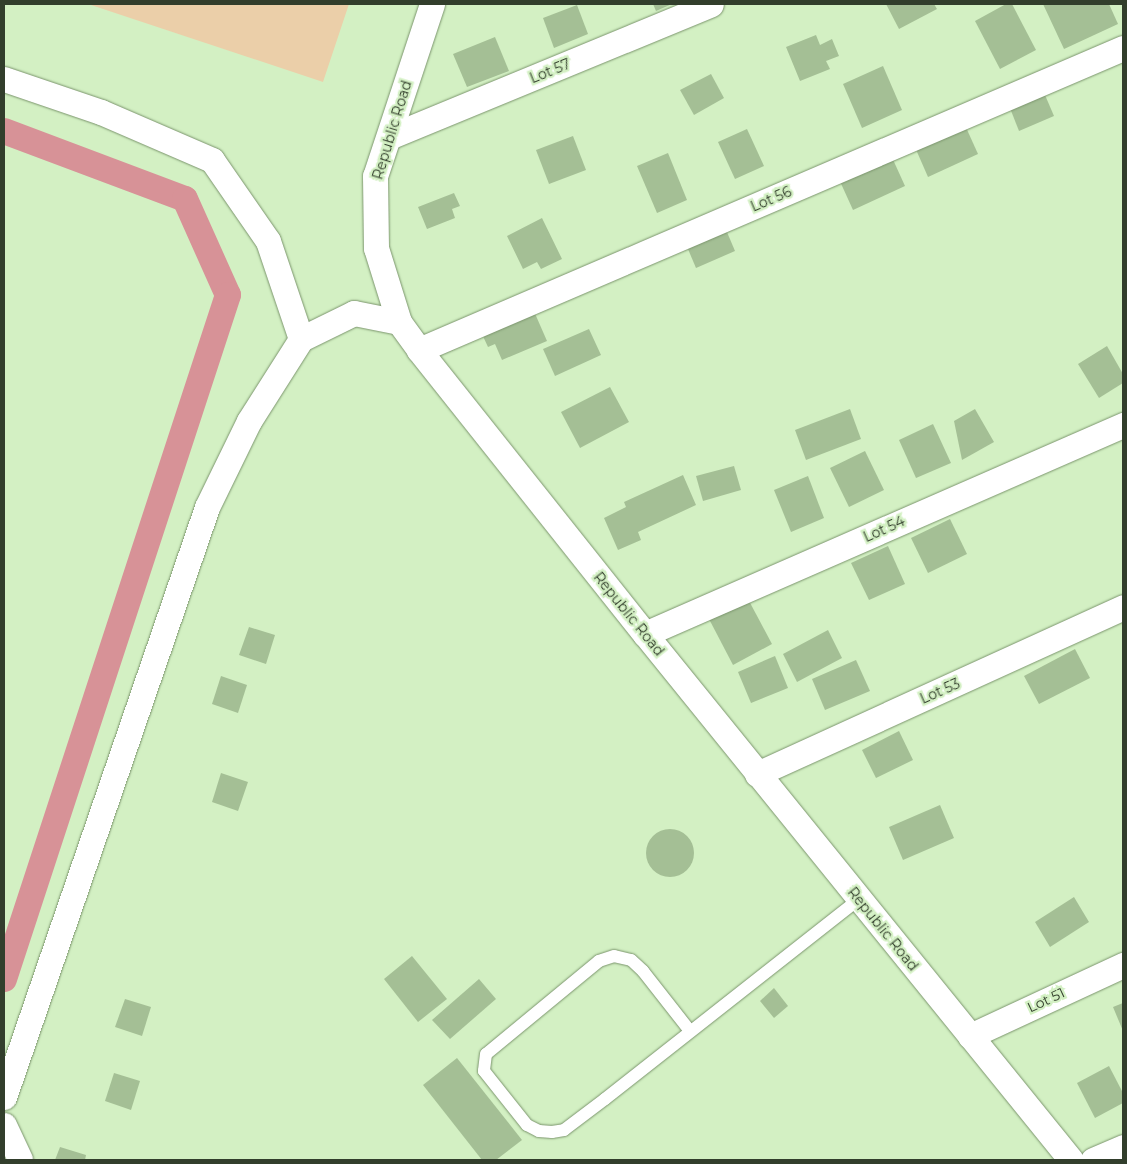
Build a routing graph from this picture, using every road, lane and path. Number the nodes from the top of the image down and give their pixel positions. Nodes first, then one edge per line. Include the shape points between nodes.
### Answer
1 (432, 4) edge
2 (712, 4) edge
3 (1123, 48) edge
4 (4, 79) edge
5 (388, 137) junction
6 (399, 322) junction
7 (302, 339) junction
8 (419, 350) junction
9 (1123, 424) edge
10 (1123, 607) edge
11 (645, 634) junction
12 (757, 774) junction
13 (859, 899) junction
14 (1123, 965) edge
15 (690, 1032) junction
16 (970, 1036) junction
17 (4, 1097) edge
18 (4, 1125) edge
19 (1123, 1147) edge
20 (20, 1160) edge
21 (1071, 1160) edge
22 (1093, 1160) edge

1 - 5 street, Republic Road
2 - 5 street, Lot 57
3 - 8 street, Lot 56
4 - 7 street via 101,112 212,160 268,241
5 - 6 street, Republic Road via 375,176 376,248
6 - 7 street via 354,313
6 - 8 street, Republic Road
7 - 17 street via 249,422 207,507
8 - 11 street, Republic Road
9 - 11 street, Lot 54
10 - 12 street, Lot 53
11 - 12 street, Republic Road
12 - 13 street, Republic Road
13 - 15 lane
13 - 16 street, Republic Road
14 - 16 street, Lot 51
15 - 15 lane via 564,1130 539,1131 527,1125 484,1071 486,1054 600,961 614,956 631,960 643,971
16 - 21 street, Republic Road
18 - 20 street
19 - 22 street

